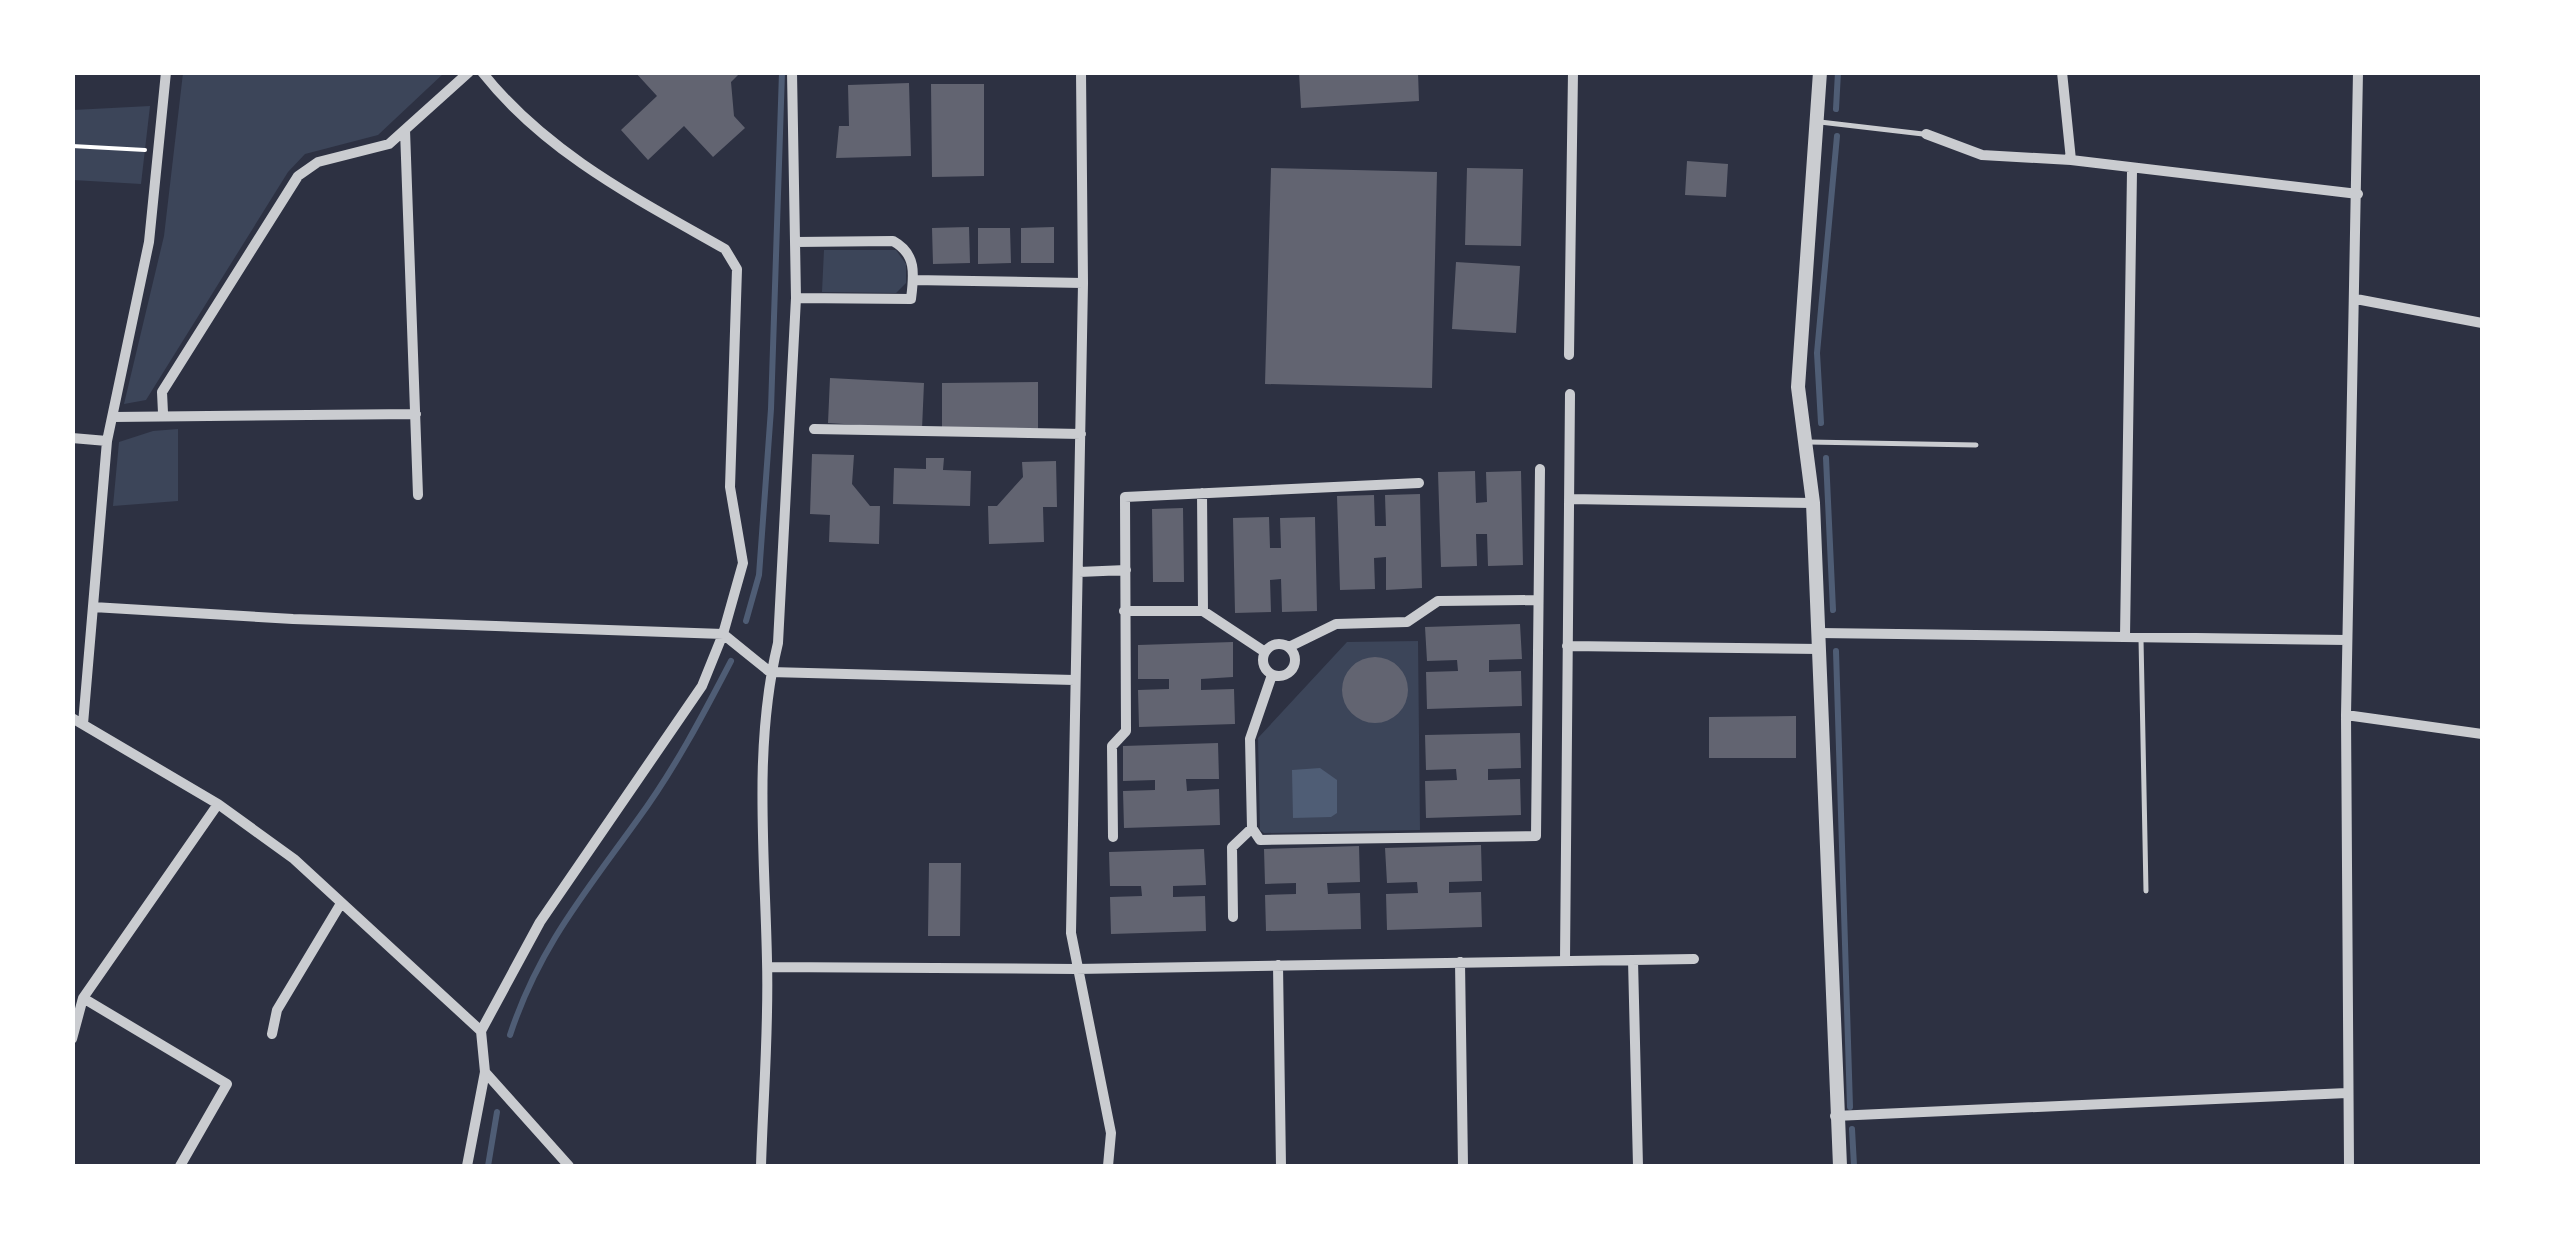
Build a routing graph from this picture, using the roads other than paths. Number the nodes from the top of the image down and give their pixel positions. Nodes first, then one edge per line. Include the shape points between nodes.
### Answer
1 (166, 72) edge
2 (469, 72) edge
3 (482, 72) edge
4 (792, 72) edge
5 (1081, 72) edge
6 (1572, 72) edge
7 (1820, 72) edge
8 (2062, 72) edge
9 (2358, 72) edge
10 (1818, 122) junction
11 (406, 130) junction
12 (1926, 134) joint
13 (2071, 160) junction
14 (2132, 171) junction
15 (2358, 194) junction
16 (796, 242) junction
17 (913, 280) junction
18 (1082, 283) junction
19 (796, 298) junction
20 (2356, 299) junction
21 (2482, 323) edge
22 (1570, 354) dead end
23 (1570, 394) dead end
24 (162, 413) junction
25 (416, 414) junction
26 (112, 417) junction
27 (814, 429) dead end
28 (1081, 434) junction
29 (72, 438) edge
30 (107, 441) junction
31 (1805, 442) junction
32 (1976, 444) dead end
33 (1540, 469) dead end
34 (1419, 483) dead end
35 (1202, 493) junction
36 (418, 494) dead end
37 (1569, 498) junction
38 (1813, 502) junction
39 (1126, 570) junction
40 (1079, 572) junction
41 (1538, 600) junction
42 (93, 607) junction
43 (1203, 610) junction
44 (1124, 611) junction
45 (1819, 633) junction
46 (723, 634) junction
47 (2124, 637) junction
48 (2140, 637) junction
49 (2347, 640) junction
50 (1566, 646) junction
51 (1288, 647) junction
52 (1819, 649) junction
53 (1265, 652) junction
54 (770, 672) junction
55 (1272, 675) junction
56 (1074, 680) junction
57 (2346, 715) junction
58 (78, 721) edge
59 (2482, 734) edge
60 (218, 804) junction
61 (1252, 828) junction
62 (1113, 837) dead end
63 (2146, 891) dead end
64 (340, 905) junction
65 (1233, 917) dead end
66 (1694, 959) dead end
67 (1633, 960) junction
68 (1566, 961) junction
69 (1460, 962) junction
70 (1278, 966) junction
71 (768, 967) junction
72 (1076, 969) junction
73 (83, 998) junction
74 (481, 1031) junction
75 (272, 1034) dead end
76 (72, 1039) edge
77 (485, 1072) junction
78 (2347, 1093) junction
79 (1835, 1116) junction
80 (180, 1166) edge
81 (468, 1166) edge
82 (570, 1166) edge
83 (761, 1166) edge
84 (1108, 1166) edge
85 (1282, 1166) edge
86 (1463, 1166) edge
87 (1638, 1166) edge
88 (1840, 1166) edge
89 (2349, 1166) edge

1 - 26 street via 149,242
2 - 11 street
3 - 46 street via 514,113 596,175 726,249 737,269 730,487 743,564
4 - 16 street
5 - 18 street
6 - 22 street
7 - 10 street
8 - 13 street
9 - 15 street
10 - 12 lane
10 - 31 street via 1798,387
11 - 24 street via 389,144 318,162 298,176 162,392
11 - 25 street
12 - 13 street via 1982,155
13 - 14 street
14 - 15 street
14 - 47 street
15 - 20 street
16 - 17 street via 892,241 910,256
16 - 19 street
17 - 18 street
17 - 19 street via 911,299
18 - 28 street
19 - 54 street via 778,643
20 - 21 street
20 - 49 street
23 - 37 street
24 - 25 street
24 - 26 street
25 - 36 street
26 - 30 street
27 - 28 street
28 - 40 street
29 - 30 street
30 - 42 street
31 - 32 lane
31 - 38 street
33 - 41 street
34 - 35 street
35 - 39 street via 1125,497
35 - 43 street
37 - 38 street
37 - 50 street
38 - 45 street
39 - 40 street
39 - 44 street
40 - 56 street
41 - 51 street via 1438,602 1407,622 1336,624
41 - 61 street via 1536,836 1260,840
42 - 46 street
42 - 58 street
43 - 44 street
43 - 53 street
44 - 62 street via 1126,731 1112,746
45 - 47 street
45 - 52 street
46 - 54 street
46 - 74 street via 702,686 540,922
47 - 48 street
48 - 49 street
48 - 63 lane
49 - 57 street
50 - 52 street
50 - 68 street
51 - 53 street via 1278,644
51 - 55 street via 1295,655 1292,670
52 - 79 street
53 - 55 street via 1264,668
54 - 56 street
54 - 71 street via 763,790
55 - 61 street via 1250,738
56 - 72 street
57 - 59 street
57 - 78 street
58 - 60 street
60 - 64 street via 294,859
60 - 73 street
61 - 65 street via 1232,846
64 - 74 street
64 - 75 street via 277,1010
66 - 67 street
67 - 68 street
67 - 87 street
68 - 69 street
69 - 70 street
69 - 86 street
70 - 72 street
70 - 85 street
71 - 72 street
71 - 83 street
72 - 84 street via 1111,1133
73 - 76 street
73 - 80 street via 227,1084
74 - 77 street
77 - 81 street
77 - 82 street
78 - 79 street
78 - 89 street
79 - 88 street

